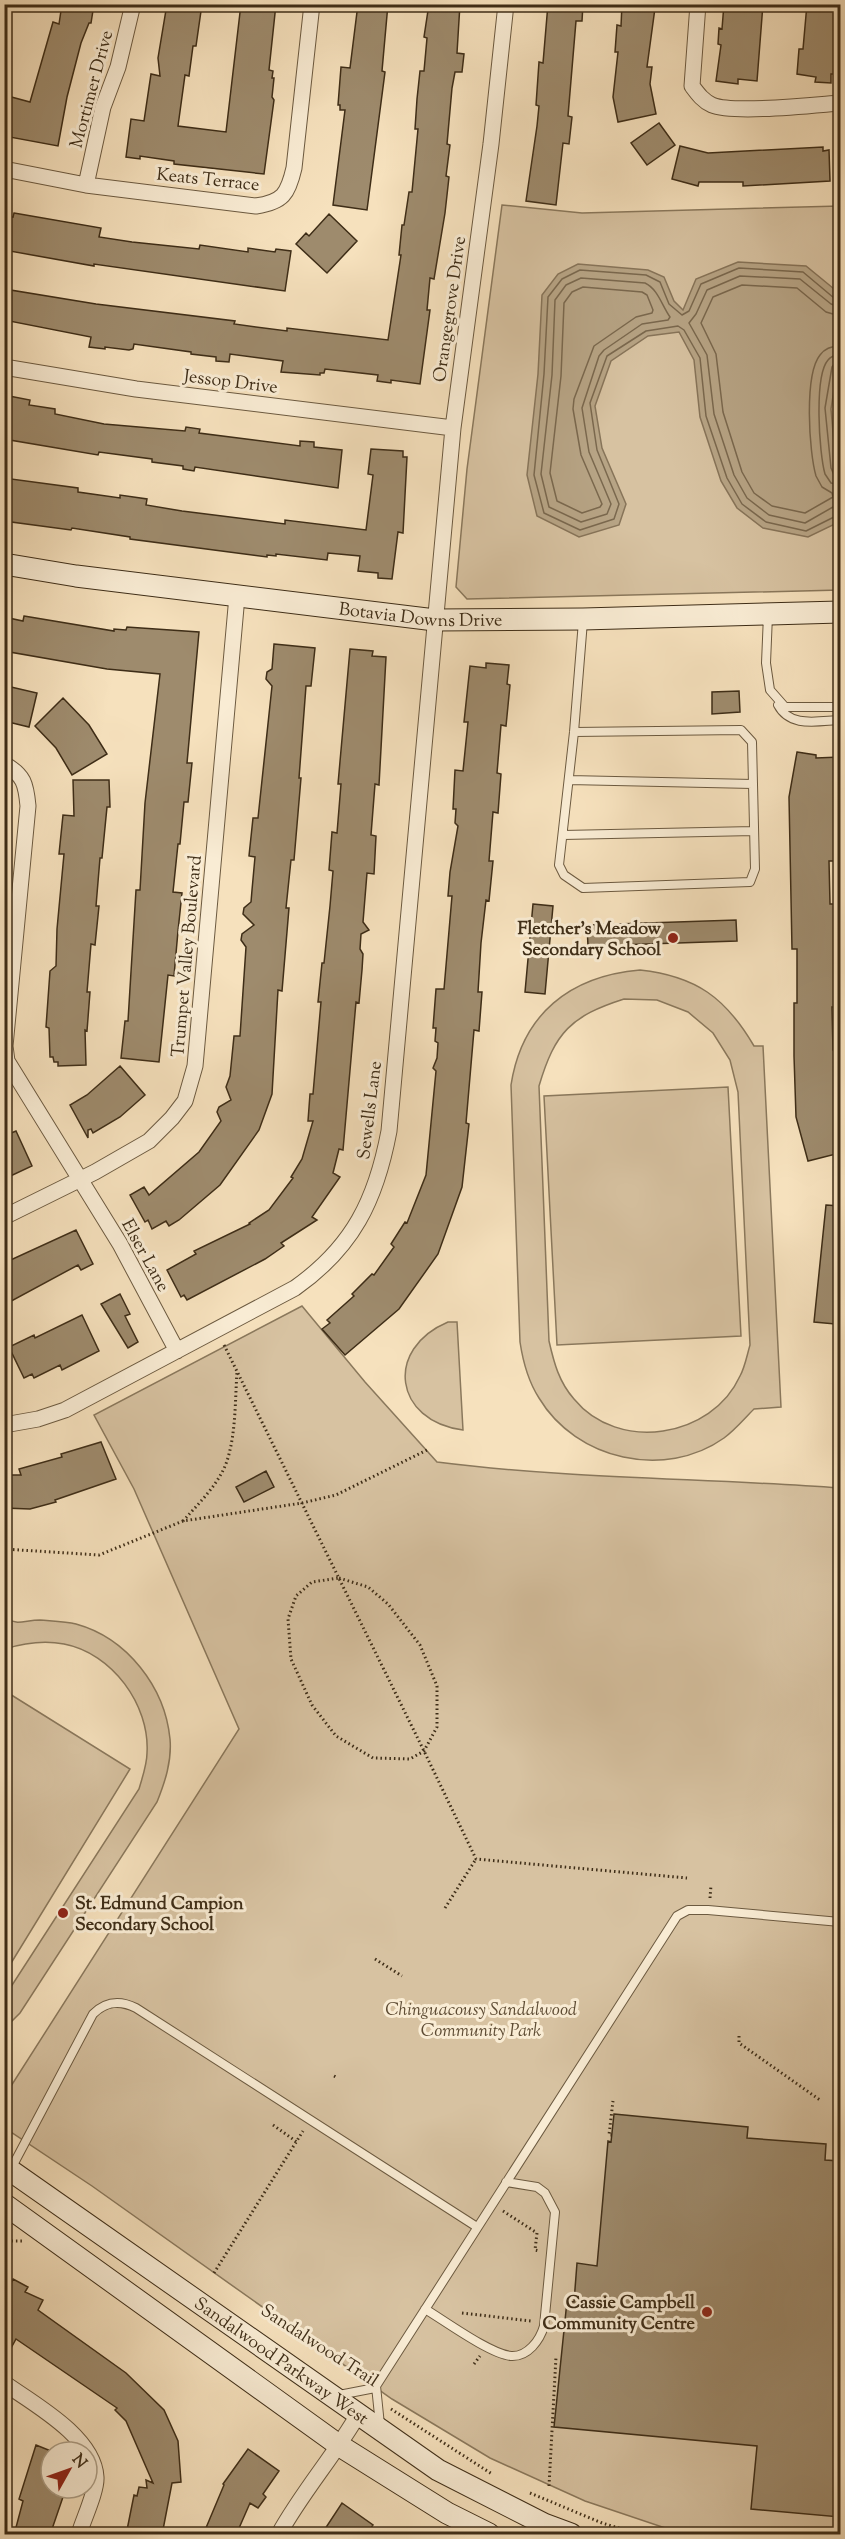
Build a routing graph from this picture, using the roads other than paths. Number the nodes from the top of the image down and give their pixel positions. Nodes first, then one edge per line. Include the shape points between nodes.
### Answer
1 (133, 4) edge
2 (312, 4) edge
3 (506, 4) edge
4 (698, 4) edge
5 (840, 103) edge
6 (4, 169) edge
7 (86, 185) junction
8 (4, 367) edge
9 (453, 428) junction
10 (4, 564) edge
11 (237, 596) junction
12 (840, 612) edge
13 (768, 613) junction
14 (584, 619) junction
15 (435, 620) junction
16 (770, 690) junction
17 (840, 707) edge
18 (840, 720) edge
19 (574, 732) junction
20 (4, 764) edge
21 (569, 780) junction
22 (753, 784) junction
23 (754, 831) junction
24 (563, 835) junction
25 (79, 1179) junction
26 (4, 1217) edge
27 (177, 1351) junction
28 (4, 1425) edge
29 (840, 1922) edge
30 (6, 2172) edge
31 (506, 2182) junction
32 (4, 2204) edge
33 (477, 2227) junction
34 (424, 2309) junction
35 (4, 2383) edge
36 (375, 2388) junction
37 (335, 2396) junction
38 (359, 2414) junction
39 (381, 2429) junction
40 (340, 2446) junction
41 (78, 2535) edge
42 (279, 2535) edge
43 (489, 2535) edge
44 (571, 2535) edge

1 - 7 street, Mortimer Drive via 118,67 103,107
2 - 7 street, Keats Terrace via 294,168 290,187 282,198 256,207
3 - 9 street, Orangegrove Drive
4 - 5 street via 692,86 701,99 714,106 733,108
6 - 7 street, Keats Terrace
8 - 9 street, Jessop Drive via 179,394
9 - 15 street, Orangegrove Drive
10 - 11 main road, Botavia Downs Drive
11 - 15 main road, Botavia Downs Drive
11 - 25 street, Trumpet Valley Boulevard via 193,1075 185,1101 159,1132 139,1148
12 - 13 main road, Botavia Downs Drive
13 - 14 main road, Botavia Downs Drive
13 - 16 lane via 766,663
14 - 15 main road, Botavia Downs Drive
14 - 19 lane
15 - 27 street, Sewells Lane via 389,1131 378,1181 357,1225 339,1250 312,1276
16 - 17 lane via 785,707
16 - 18 lane via 784,715 798,722
19 - 21 lane
19 - 22 lane via 741,730 752,742
20 - 25 street, Elser Lane via 17,771 26,786 28,806 5,1046 7,1060
21 - 22 lane
21 - 24 lane
22 - 23 lane
23 - 24 lane
23 - 24 lane via 755,869 750,882 584,888 564,875 559,865
25 - 26 street, Trumpet Valley Boulevard
25 - 27 street, Elser Lane
27 - 28 street, Sewells Lane via 65,1410
29 - 31 lane via 708,1910 688,1910 677,1916
30 - 33 lane via 93,2014 118,2002 136,2008
30 - 37 main road, Sandalwood Parkway West
31 - 33 lane
31 - 34 lane via 537,2187 548,2197 555,2212 544,2326 539,2339 522,2354 509,2355 495,2351
32 - 40 main road, Sandalwood Parkway West
33 - 34 lane
34 - 36 lane
35 - 41 street via 60,2422 92,2457 97,2479
36 - 37 lane
36 - 39 lane
37 - 38 main road, Sandalwood Parkway West
38 - 39 main road, Sandalwood Parkway West
38 - 40 street
39 - 44 main road, Sandalwood Parkway West via 438,2470
40 - 42 street
40 - 43 main road, Sandalwood Parkway West

